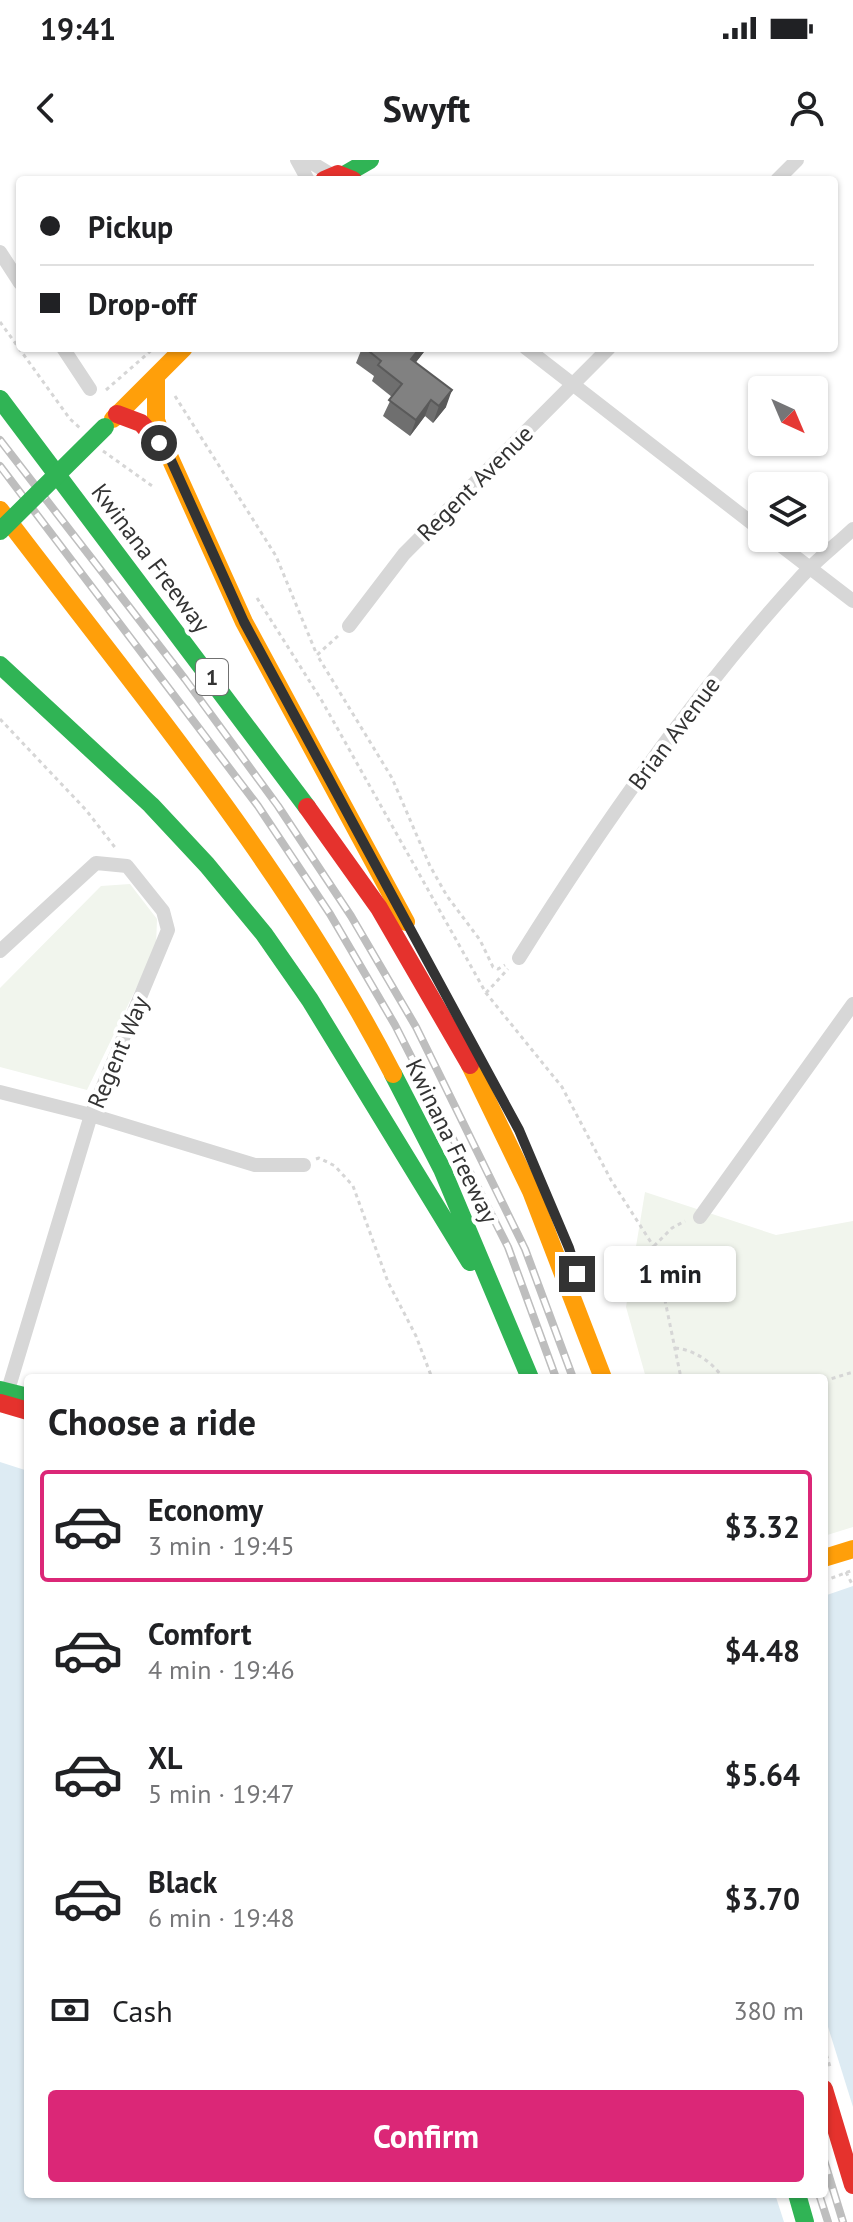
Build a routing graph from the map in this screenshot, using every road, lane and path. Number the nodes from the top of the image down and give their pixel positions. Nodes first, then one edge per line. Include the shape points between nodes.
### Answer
1 (307, 160) edge
2 (370, 160) edge
3 (797, 160) edge
4 (335, 176) edge
5 (342, 176) edge
6 (781, 176) edge
7 (0, 252) edge
8 (16, 277) edge
9 (0, 322) edge
10 (16, 343) edge
11 (23, 352) edge
12 (66, 352) edge
13 (150, 352) edge
14 (180, 352) edge
15 (531, 352) edge
16 (605, 352) edge
17 (156, 376) junction
18 (573, 385) junction
19 (175, 388) dead end
20 (90, 389) joint
21 (0, 399) edge
22 (111, 421) junction
23 (80, 428) dead end
24 (100, 448) dead end
25 (170, 458) junction
26 (155, 488) dead end
27 (0, 510) edge
28 (748, 520) edge
29 (853, 529) edge
30 (0, 531) edge
31 (789, 552) edge
32 (810, 568) junction
33 (252, 592) dead end
34 (853, 601) edge
35 (349, 626) joint
36 (317, 655) junction
37 (0, 665) edge
38 (0, 719) edge
39 (127, 866) junction
40 (0, 951) edge
41 (519, 958) junction
42 (486, 993) junction
43 (853, 1004) edge
44 (0, 1092) edge
45 (91, 1115) junction
46 (304, 1165) joint
47 (700, 1217) joint
48 (654, 1247) junction
49 (504, 1319) junction
50 (675, 1348) junction
51 (853, 1372) edge
52 (430, 1374) edge
53 (528, 1374) edge
54 (604, 1374) edge
55 (605, 1374) edge
56 (680, 1374) edge
57 (719, 1374) edge
58 (828, 1380) edge
59 (24, 1397) edge
60 (3, 1398) edge
61 (24, 1409) edge
62 (853, 1549) edge
63 (828, 1557) edge
64 (853, 1570) edge
65 (846, 1572) junction
66 (828, 1579) edge
67 (853, 1586) edge
68 (828, 2102) edge
69 (853, 2185) edge
70 (798, 2198) edge
71 (805, 2222) edge

1 - 4 street
2 - 5 main road
3 - 6 street
7 - 8 street
9 - 10 path
11 - 23 path
12 - 20 street
13 - 20 path via 108,390
14 - 17 main road
15 - 18 street
16 - 18 street, Regent Avenue
17 - 22 main road
17 - 25 main road via 154,411
18 - 28 street
18 - 35 street, Regent Avenue via 404,554
19 - 36 path via 174,395 276,556
21 - 54 main road, Kwinana Freeway / 1 via 272,757 379,908 475,1074 531,1191
22 - 25 main road via 132,416 140,421
22 - 30 main road, bridge
24 - 26 path
25 - 55 main road via 244,622 519,1130 569,1248
27 - 49 main road, Kwinana Freeway via 216,794 324,952 442,1169
29 - 32 street, Brian Avenue
31 - 32 street
32 - 34 street
32 - 41 street, Brian Avenue via 714,678 579,861
33 - 42 path via 322,701
35 - 36 path
36 - 41 path via 392,778 430,866 493,967
37 - 49 main road via 151,805 264,934 310,1000
38 - 39 path via 86,810
39 - 40 street via 96,863
39 - 45 street, Regent Way via 163,911 168,930
41 - 42 path
42 - 48 path via 562,1087
43 - 47 street
44 - 45 street
45 - 46 street via 255,1165
45 - 60 street, Regent Way
46 - 52 path via 319,1158 353,1186 388,1282
47 - 48 path via 672,1228
48 - 50 path
49 - 53 main road, Kwinana Freeway
50 - 56 path
50 - 57 path via 701,1357
51 - 58 path
59 - 60 main road
60 - 61 main road
62 - 63 main road
64 - 65 path
65 - 66 path
65 - 67 path
68 - 69 main road
70 - 71 main road

